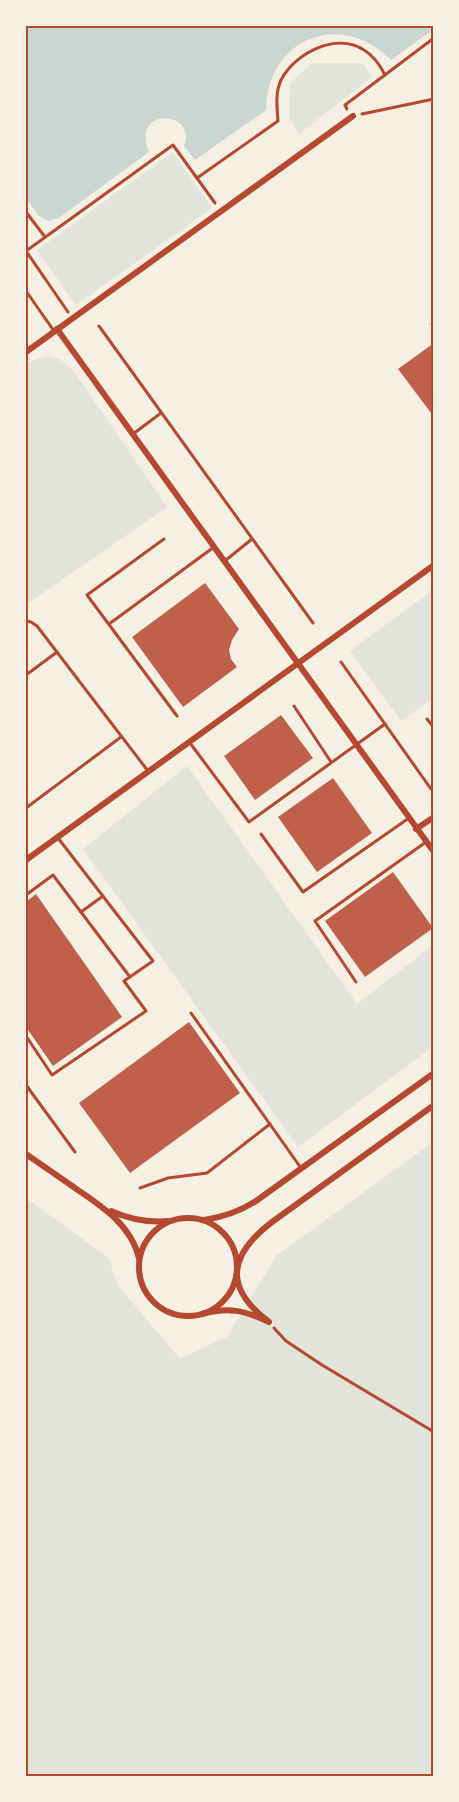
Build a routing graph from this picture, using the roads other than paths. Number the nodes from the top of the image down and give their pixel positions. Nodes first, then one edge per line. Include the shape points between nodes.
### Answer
1 (352, 116) road end
2 (26, 291) edge
3 (32, 300) junction
4 (26, 304) edge
5 (99, 326) dead end
6 (55, 330) junction
7 (26, 351) edge
8 (161, 413) junction
9 (133, 434) junction
10 (164, 539) dead end
11 (252, 539) junction
12 (214, 547) junction
13 (224, 561) junction
14 (434, 565) edge
15 (26, 621) edge
16 (313, 623) dead end
17 (109, 624) junction
18 (57, 652) junction
19 (341, 662) dead end
20 (297, 663) junction
21 (26, 675) edge
22 (294, 706) dead end
23 (177, 716) dead end
24 (427, 719) dead end
25 (385, 724) junction
26 (434, 728) edge
27 (121, 736) junction
28 (189, 741) junction
29 (356, 745) junction
30 (332, 762) junction
31 (148, 771) junction
32 (431, 789) dead end
33 (26, 808) edge
34 (434, 817) edge
35 (409, 818) junction
36 (416, 829) junction
37 (261, 834) dead end
38 (58, 837) junction
39 (426, 842) junction
40 (434, 852) edge
41 (26, 860) edge
42 (26, 895) edge
43 (103, 896) junction
44 (81, 912) junction
45 (130, 977) junction
46 (356, 982) dead end
47 (191, 1013) dead end
48 (26, 1036) edge
49 (434, 1073) edge
50 (26, 1085) edge
51 (434, 1105) edge
52 (270, 1124) junction
53 (75, 1152) dead end
54 (26, 1154) edge
55 (302, 1168) junction
56 (140, 1188) dead end
57 (102, 1207) junction
58 (175, 1220) junction
59 (203, 1220) junction
60 (140, 1262) junction
61 (237, 1272) junction
62 (202, 1314) junction

1 - 6 street
2 - 3 lane
3 - 4 lane
3 - 6 lane
5 - 8 lane
6 - 7 street
6 - 9 street
8 - 9 lane
8 - 11 lane
9 - 12 street
10 - 17 lane via 87,595
11 - 13 lane
11 - 16 lane
12 - 13 street
12 - 17 lane
13 - 20 street
14 - 20 street
15 - 18 lane via 37,626
17 - 23 lane
18 - 21 lane
18 - 27 lane
19 - 25 lane
20 - 28 street
20 - 29 street
22 - 30 lane
24 - 26 lane
25 - 29 lane
25 - 32 lane
27 - 31 lane
27 - 33 lane
28 - 30 lane via 249,822
28 - 31 street
29 - 30 lane
29 - 35 street
31 - 38 street
34 - 36 street
35 - 36 street
35 - 37 lane via 303,892
36 - 39 street
38 - 41 street
38 - 43 lane
39 - 40 street
39 - 46 lane via 315,921
42 - 44 lane via 53,875
43 - 44 lane
43 - 45 lane via 153,961
44 - 45 lane
45 - 48 lane via 124,981 146,1011 52,1075
47 - 52 lane
49 - 55 street
50 - 53 lane
51 - 61 street via 264,1228 248,1246
52 - 55 lane
52 - 56 lane via 207,1173 168,1178
54 - 57 street
55 - 59 street via 241,1211
57 - 58 street via 134,1219
57 - 60 street via 130,1236
58 - 59 street
58 - 60 street via 151,1235
59 - 61 street via 227,1237 235,1254
60 - 62 street via 144,1290 156,1304 173,1314
61 - 62 street via 225,1299
61 - 62 street via 244,1298 268,1322 231,1310

